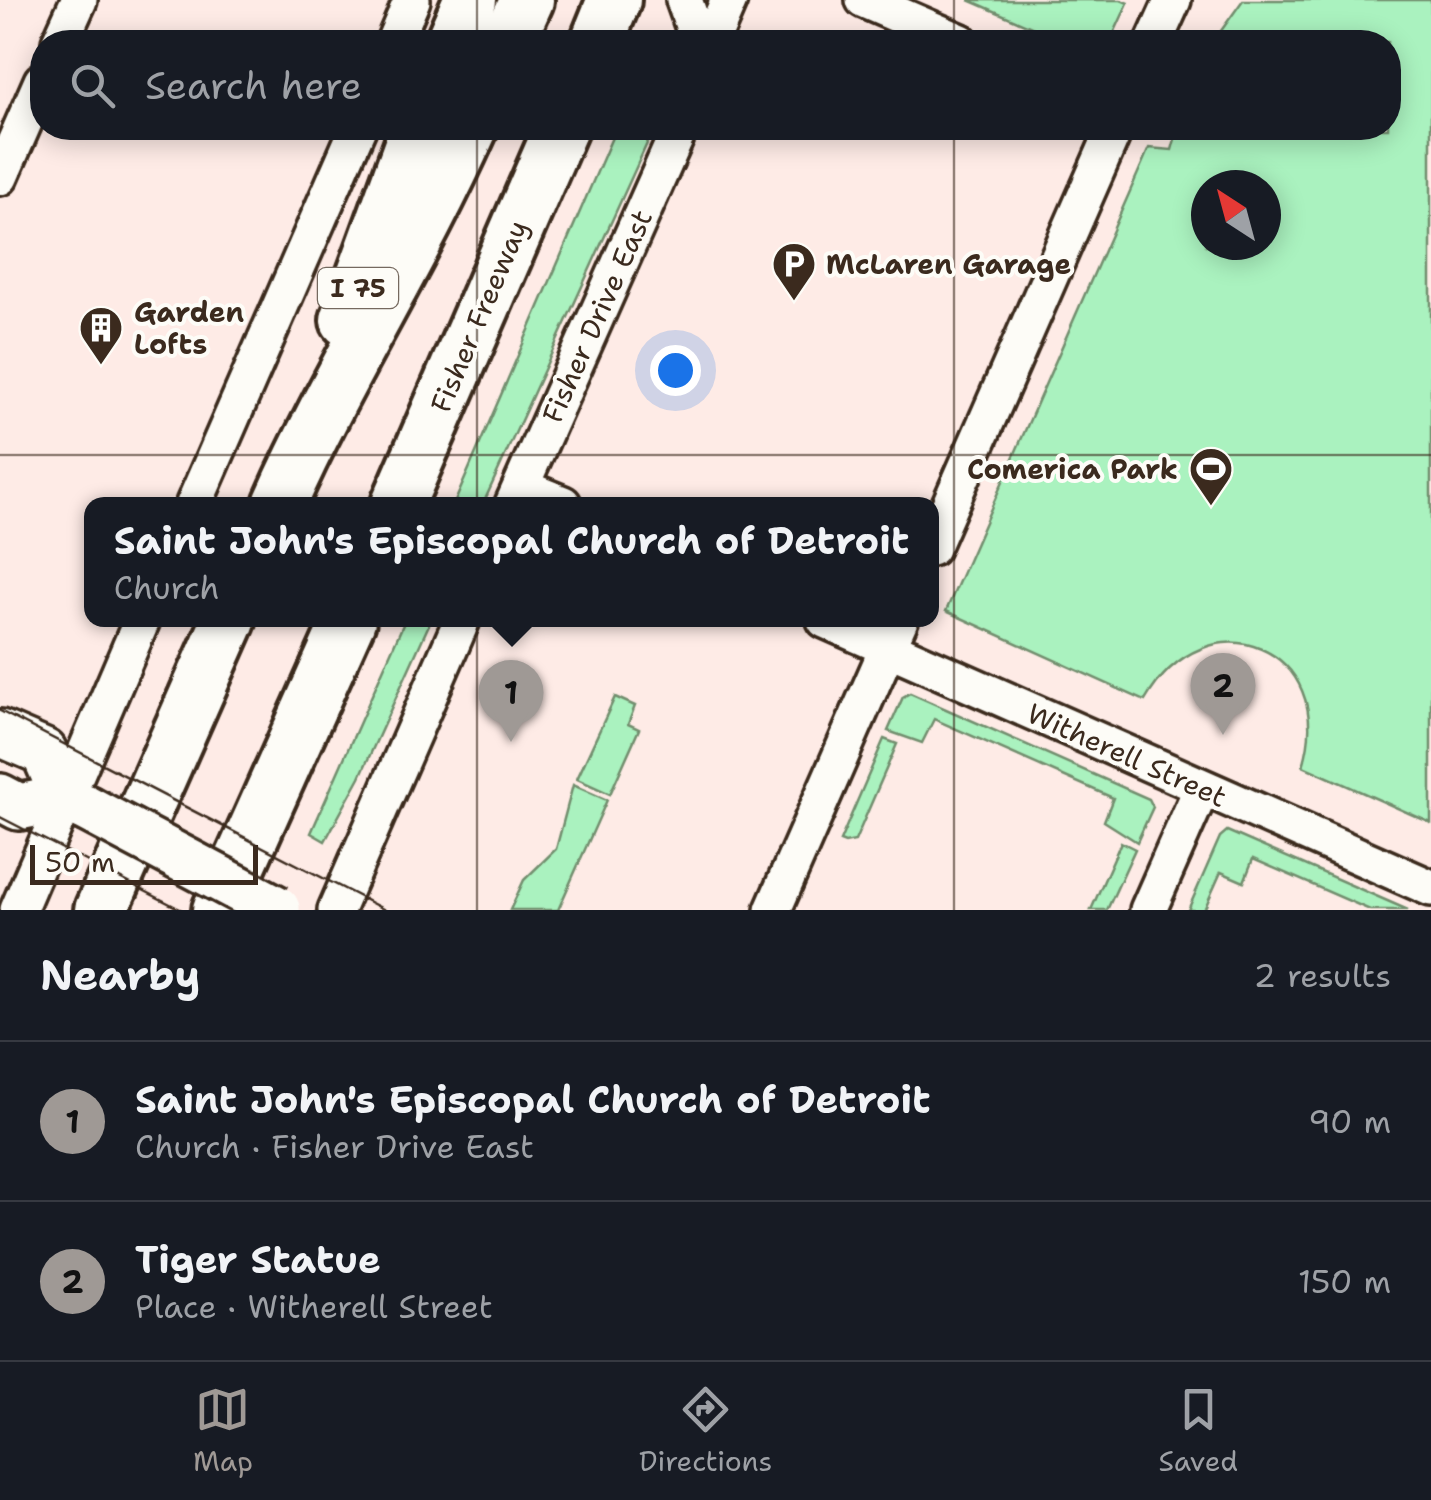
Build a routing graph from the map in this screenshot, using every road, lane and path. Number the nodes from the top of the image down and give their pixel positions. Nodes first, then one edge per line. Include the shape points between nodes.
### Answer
1 (79, 0) edge
2 (412, 0) edge
3 (470, 0) edge
4 (527, 0) edge
5 (684, 0) edge
6 (729, 0) edge
7 (864, 0) edge
8 (1172, 0) edge
9 (65, 30) edge
10 (399, 30) edge
11 (457, 30) edge
12 (513, 30) edge
13 (694, 30) edge
14 (716, 30) edge
15 (933, 30) edge
16 (1159, 30) edge
17 (30, 108) edge
18 (353, 140) edge
19 (411, 140) edge
20 (466, 140) edge
21 (555, 140) edge
22 (675, 140) edge
23 (1110, 140) edge
24 (0, 177) edge
25 (304, 450) junction
26 (517, 496) edge
27 (197, 497) edge
28 (283, 497) edge
29 (401, 497) edge
30 (939, 530) edge
31 (139, 627) edge
32 (226, 627) edge
33 (346, 627) edge
34 (459, 627) edge
35 (862, 627) edge
36 (894, 633) edge
37 (0, 732) edge
38 (1201, 790) junction
39 (0, 797) edge
40 (75, 803) junction
41 (270, 803) junction
42 (1431, 888) edge
43 (18, 910) edge
44 (101, 910) edge
45 (219, 910) edge
46 (237, 910) edge
47 (278, 910) edge
48 (336, 910) edge
49 (773, 910) edge
50 (1148, 910) edge

1 - 9 street
2 - 10 street
3 - 11 highway
4 - 12 highway
5 - 13 street
6 - 14 street
7 - 15 street
8 - 16 street
17 - 24 street
18 - 27 street
19 - 25 highway, I 75
20 - 25 highway via 436,208
21 - 29 highway, Fisher Freeway
22 - 26 street, Fisher Drive East
23 - 30 street
25 - 28 highway, I 75
31 - 40 street
32 - 44 highway
33 - 41 highway
34 - 48 street
35 - 36 street, Witherell Street
36 - 38 street, Witherell Street
36 - 49 street
37 - 40 main road via 44,752
38 - 42 street, Witherell Street
38 - 50 street
39 - 40 main road via 19,807
40 - 43 street
40 - 47 main road, bridge
41 - 45 highway
41 - 46 highway

